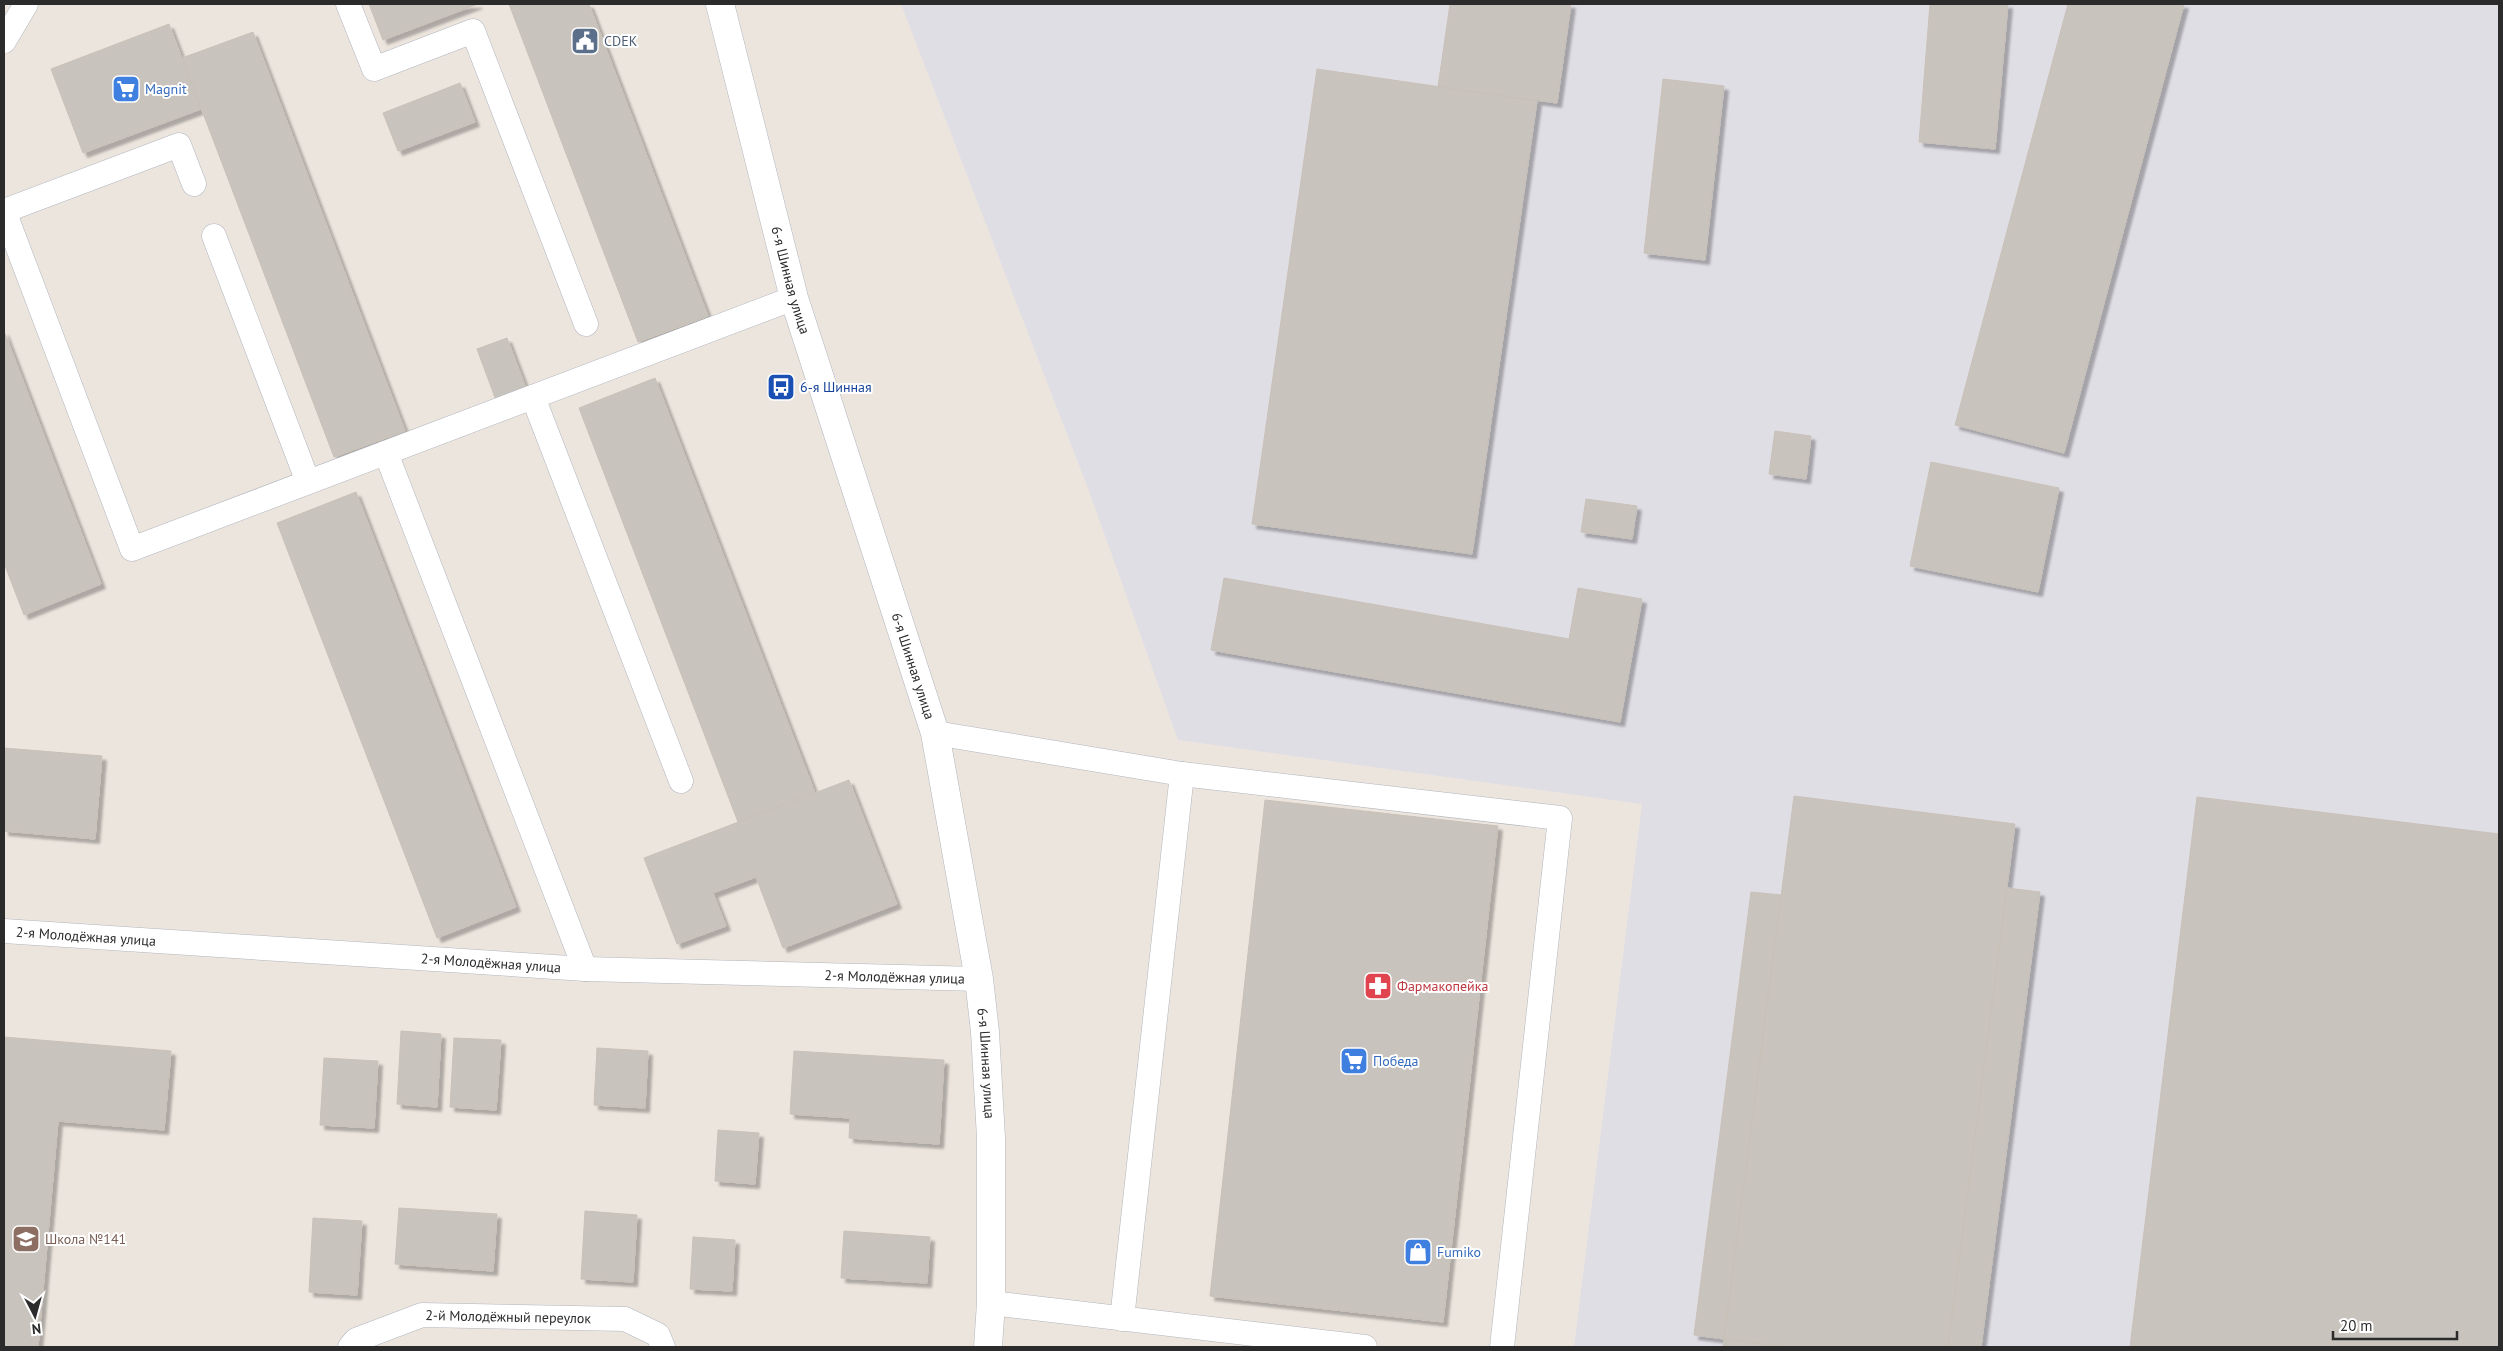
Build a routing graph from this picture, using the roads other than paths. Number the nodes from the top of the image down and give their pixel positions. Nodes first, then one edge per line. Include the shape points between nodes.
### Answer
1 (26, 4) edge
2 (348, 4) edge
3 (720, 4) edge
4 (4, 41) edge
5 (194, 184) dead end
6 (4, 211) edge
7 (214, 236) dead end
8 (794, 298) junction
9 (586, 324) dead end
10 (533, 397) junction
11 (386, 453) junction
12 (308, 482) junction
13 (935, 733) junction
14 (1182, 774) junction
15 (681, 781) dead end
16 (4, 931) edge
17 (585, 969) junction
18 (979, 979) junction
19 (991, 1304) junction
20 (1122, 1320) junction
21 (350, 1347) edge
22 (663, 1347) edge
23 (988, 1347) edge
24 (1365, 1347) edge
25 (1502, 1347) edge

1 - 4 lane
2 - 9 lane via 374,69 473,30
3 - 8 main road, 6-я Шинная улица
5 - 6 lane via 179,145
6 - 12 lane via 132,549
7 - 12 lane
8 - 10 lane
8 - 13 main road, 6-я Шинная улица
10 - 11 lane
10 - 15 lane
11 - 12 lane
11 - 17 lane
13 - 14 lane
13 - 18 main road, 6-я Шинная улица
14 - 20 lane
14 - 25 lane via 1560,818
16 - 17 lane, 2-я Молодёжная улица
17 - 18 lane, 2-я Молодёжная улица
18 - 19 main road, 6-я Шинная улица via 986,1032 991,1138
19 - 20 lane
19 - 23 main road, 6-я Шинная улица
20 - 24 lane
21 - 22 lane, 2-й Молодёжный переулок via 356,1340 422,1315 625,1319 658,1335

